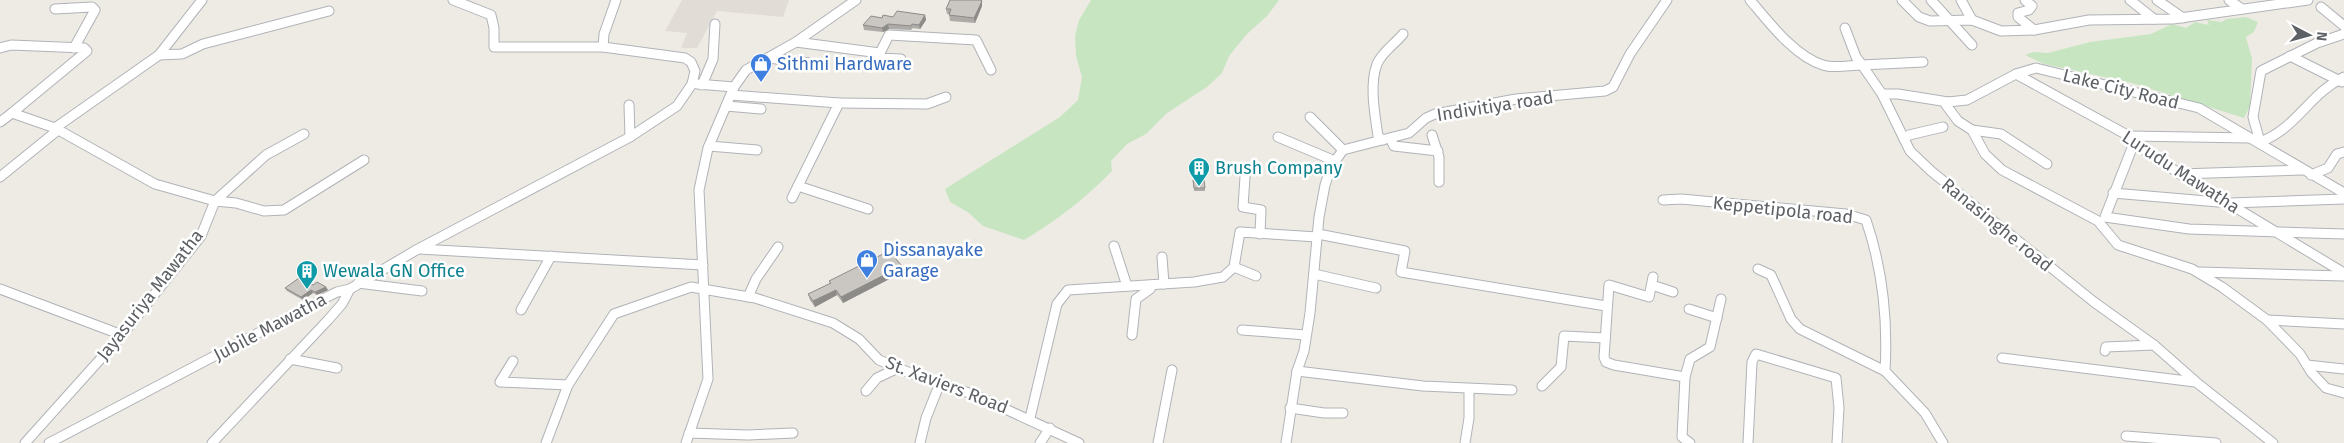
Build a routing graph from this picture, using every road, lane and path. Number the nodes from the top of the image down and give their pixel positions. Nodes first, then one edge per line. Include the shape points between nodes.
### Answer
1 (202, 0) edge
2 (453, 0) edge
3 (616, 0) edge
4 (856, 0) edge
5 (1667, 0) edge
6 (1750, 0) edge
7 (1902, 0) edge
8 (1931, 0) edge
9 (1961, 0) edge
10 (2025, 0) edge
11 (2130, 0) edge
12 (2157, 0) edge
13 (2229, 0) edge
14 (2308, 0) edge
15 (2321, 7) dead end
16 (55, 9) dead end
17 (2242, 10) junction
18 (329, 11) dead end
19 (2183, 18) junction
20 (1949, 19) junction
21 (2155, 19) junction
22 (1972, 20) junction
23 (715, 24) dead end
24 (2344, 26) edge
25 (1845, 28) dead end
26 (2034, 30) junction
27 (1403, 34) dead end
28 (2344, 34) edge
29 (796, 42) junction
30 (1972, 45) dead end
31 (604, 47) junction
32 (0, 48) edge
33 (74, 48) junction
34 (880, 53) junction
35 (159, 55) junction
36 (2290, 56) junction
37 (768, 58) junction
38 (901, 59) dead end
39 (1923, 62) dead end
40 (810, 63) dead end
41 (1862, 65) junction
42 (990, 70) dead end
43 (2016, 74) junction
44 (2342, 80) edge
45 (697, 84) junction
46 (732, 91) junction
47 (1882, 94) junction
48 (946, 97) dead end
49 (1948, 102) junction
50 (839, 103) junction
51 (629, 105) dead end
52 (726, 106) junction
53 (761, 109) dead end
54 (12, 113) junction
55 (1310, 118) dead end
56 (0, 122) edge
57 (1944, 127) dead end
58 (56, 129) junction
59 (1972, 130) junction
60 (304, 134) dead end
61 (1432, 135) dead end
62 (630, 137) junction
63 (1278, 137) dead end
64 (1387, 139) junction
65 (1904, 139) junction
66 (2132, 139) junction
67 (2256, 140) junction
68 (709, 146) junction
69 (757, 150) dead end
70 (1343, 150) junction
71 (1438, 151) junction
72 (2344, 152) edge
73 (364, 160) dead end
74 (1335, 161) junction
75 (2047, 164) dead end
76 (2303, 170) junction
77 (2180, 174) junction
78 (2311, 175) junction
79 (0, 177) edge
80 (1245, 177) dead end
81 (1439, 182) dead end
82 (798, 186) junction
83 (2113, 193) junction
84 (2344, 193) edge
85 (792, 198) dead end
86 (2344, 199) edge
87 (1663, 200) dead end
88 (215, 201) junction
89 (2230, 203) junction
90 (868, 209) dead end
91 (2279, 233) junction
92 (1260, 234) junction
93 (2344, 234) edge
94 (1318, 236) junction
95 (1114, 246) dead end
96 (778, 247) dead end
97 (418, 249) junction
98 (551, 256) junction
99 (1162, 257) dead end
100 (703, 265) junction
101 (1234, 267) junction
102 (1758, 269) dead end
103 (2198, 272) junction
104 (1314, 274) junction
105 (2344, 274) edge
106 (1256, 276) dead end
107 (1164, 284) junction
108 (1152, 285) junction
109 (353, 286) junction
110 (1127, 286) junction
111 (0, 288) edge
112 (1376, 288) dead end
113 (705, 290) junction
114 (422, 291) dead end
115 (1673, 292) dead end
116 (748, 297) junction
117 (1721, 299) dead end
118 (1606, 306) junction
119 (1689, 309) dead end
120 (521, 310) dead end
121 (1717, 318) junction
122 (2267, 320) junction
123 (2344, 324) edge
124 (1242, 330) dead end
125 (122, 335) junction
126 (1132, 335) dead end
127 (1306, 335) junction
128 (1604, 338) junction
129 (2154, 345) junction
130 (2105, 351) dead end
131 (2002, 358) dead end
132 (290, 359) junction
133 (513, 361) dead end
134 (2307, 365) junction
135 (337, 368) dead end
136 (898, 368) junction
137 (2344, 369) edge
138 (1172, 370) dead end
139 (1297, 371) junction
140 (1885, 371) junction
141 (1685, 377) junction
142 (2196, 382) junction
143 (940, 383) junction
144 (568, 385) junction
145 (1542, 386) dead end
146 (1469, 389) junction
147 (1512, 390) dead end
148 (866, 391) dead end
149 (2344, 393) edge
150 (1290, 408) junction
151 (1343, 413) dead end
152 (1030, 418) junction
153 (1050, 428) junction
154 (793, 433) dead end
155 (2126, 436) dead end
156 (688, 438) edge
157 (25, 443) edge
158 (48, 443) edge
159 (212, 443) edge
160 (546, 443) edge
161 (920, 443) edge
162 (1040, 443) edge
163 (1079, 443) edge
164 (1158, 443) edge
165 (1286, 443) edge
166 (1465, 443) edge
167 (1690, 443) edge
168 (1748, 443) edge
169 (1837, 443) edge
170 (1942, 443) edge
171 (2216, 443) edge
172 (2273, 443) edge

1 - 35 street
2 - 31 street via 491,15 494,47
3 - 31 street via 604,34
4 - 29 street
5 - 64 street, Indivitiya road via 1630,54 1613,88 1448,111 1426,118 1409,133
6 - 41 street via 1802,53 1818,64
7 - 20 street via 1919,17 1930,21
8 - 20 street
9 - 22 street
10 - 26 street via 2032,6 2018,13 2018,17
11 - 21 street
12 - 19 street
13 - 17 street
14 - 17 street
15 - 24 street
16 - 33 street via 92,7 95,10
17 - 19 street
18 - 35 street via 202,44 182,54
19 - 21 street
20 - 22 street
20 - 30 street
21 - 26 street via 2090,20
22 - 26 street via 2001,30
23 - 45 street, Jubile Mawatha via 713,59
25 - 41 street, Ranasinghe road
27 - 64 street via 1377,64 1374,80 1378,136
28 - 36 street
29 - 34 street
29 - 37 street
31 - 45 street via 684,58 691,62
32 - 33 street via 11,45
33 - 54 street via 87,51
34 - 38 street via 878,58
34 - 42 street via 889,35 976,40
35 - 58 street
36 - 44 street
36 - 67 street via 2260,71 2253,117
37 - 40 street
37 - 46 street via 746,70
39 - 41 street
41 - 47 street, Ranasinghe road
43 - 49 street, Lake City Road via 1967,100
43 - 66 street, Lurudu Mawatha
43 - 67 street, Lake City Road via 2036,68 2159,97 2199,108
44 - 67 street via 2310,100 2279,134 2268,141
45 - 46 street
45 - 62 street, Jubile Mawatha via 676,106
46 - 50 street
46 - 52 street
47 - 49 street, Lake City Road
47 - 65 street, Ranasinghe road
48 - 50 street via 927,104
49 - 59 street via 1946,105 1958,121
50 - 82 street
51 - 62 street
52 - 53 street
52 - 68 street
54 - 56 street
54 - 58 street
55 - 70 street
57 - 65 street
58 - 79 street
58 - 88 street via 155,184
59 - 75 street via 2000,134
59 - 103 street via 1985,154 2002,170 2098,221 2118,245
60 - 88 street via 266,155
61 - 71 street
62 - 97 street, Jubile Mawatha
63 - 74 street
64 - 70 street, Indivitiya road
64 - 71 street via 1394,146
65 - 129 street, Ranasinghe road via 1910,151 1931,171 2094,302
66 - 67 street
66 - 77 street, Lurudu Mawatha
66 - 83 street via 2126,170
67 - 76 street, Lake City Road
68 - 69 street
68 - 100 street via 699,190
70 - 74 street
71 - 81 street
72 - 78 street via 2337,154 2328,168
73 - 88 street via 284,210 264,211
74 - 94 street via 1325,185
76 - 77 street
76 - 78 street, Lake City Road
77 - 89 street, Lurudu Mawatha
78 - 84 street, Lake City Road
80 - 92 street via 1243,207 1262,210
82 - 85 street
82 - 90 street
83 - 89 street
83 - 91 street via 2105,217 2189,229
86 - 89 street
87 - 140 street, Keppetipola road via 1864,218 1875,246 1885,300
88 - 125 street, Jayasuriya Mawatha via 201,236
89 - 91 street, Lurudu Mawatha
91 - 93 street
91 - 105 street, Lurudu Mawatha
92 - 94 street
92 - 101 street via 1240,232
94 - 104 street
94 - 118 street via 1405,251 1402,272
95 - 110 street
96 - 116 street
97 - 98 street
97 - 109 street, Jubile Mawatha
98 - 100 street
98 - 120 street
99 - 107 street
100 - 113 street
101 - 106 street
101 - 107 street via 1223,277
102 - 140 street via 1770,275 1791,319 1800,330
103 - 105 street
103 - 122 street
104 - 112 street
104 - 127 street
107 - 108 street
108 - 110 street
108 - 126 street via 1136,299
109 - 114 street
109 - 132 street via 342,304
109 - 158 street, Jubile Mawatha
110 - 152 street via 1068,290 1057,304
111 - 125 street
113 - 116 street, St. Xaviers Road
113 - 144 street, St. Xaviers Road via 691,287 614,314
113 - 156 street via 708,379
115 - 118 street via 1652,281 1649,297 1608,286
116 - 136 street, St. Xaviers Road via 833,323 859,339 879,360
117 - 121 street
118 - 128 street
119 - 121 street
121 - 141 street via 1710,348 1690,359
122 - 123 street
122 - 134 street
124 - 127 street
125 - 157 street, Jayasuriya Mawatha
127 - 139 street
128 - 141 street via 1606,362
128 - 145 street via 1564,336 1561,367
129 - 130 street via 2120,344 2106,346
129 - 142 street, Ranasinghe road
131 - 142 street
132 - 135 street
132 - 159 street
133 - 144 street via 500,382
134 - 137 street
134 - 149 street via 2326,388
136 - 143 street, St. Xaviers Road
136 - 148 street via 877,378
138 - 164 street
139 - 146 street
139 - 150 street
140 - 170 street via 1925,409
141 - 167 street via 1682,437
142 - 172 street, Ranasinghe road
143 - 152 street, St. Xaviers Road
143 - 161 street via 930,405
144 - 160 street, St. Xaviers Road
146 - 147 street
146 - 166 street
150 - 151 street
150 - 165 street
152 - 153 street, St. Xaviers Road
153 - 162 street
153 - 163 street, St. Xaviers Road
154 - 156 street
155 - 171 street
168 - 169 street via 1752,362 1756,354 1836,378 1839,408

